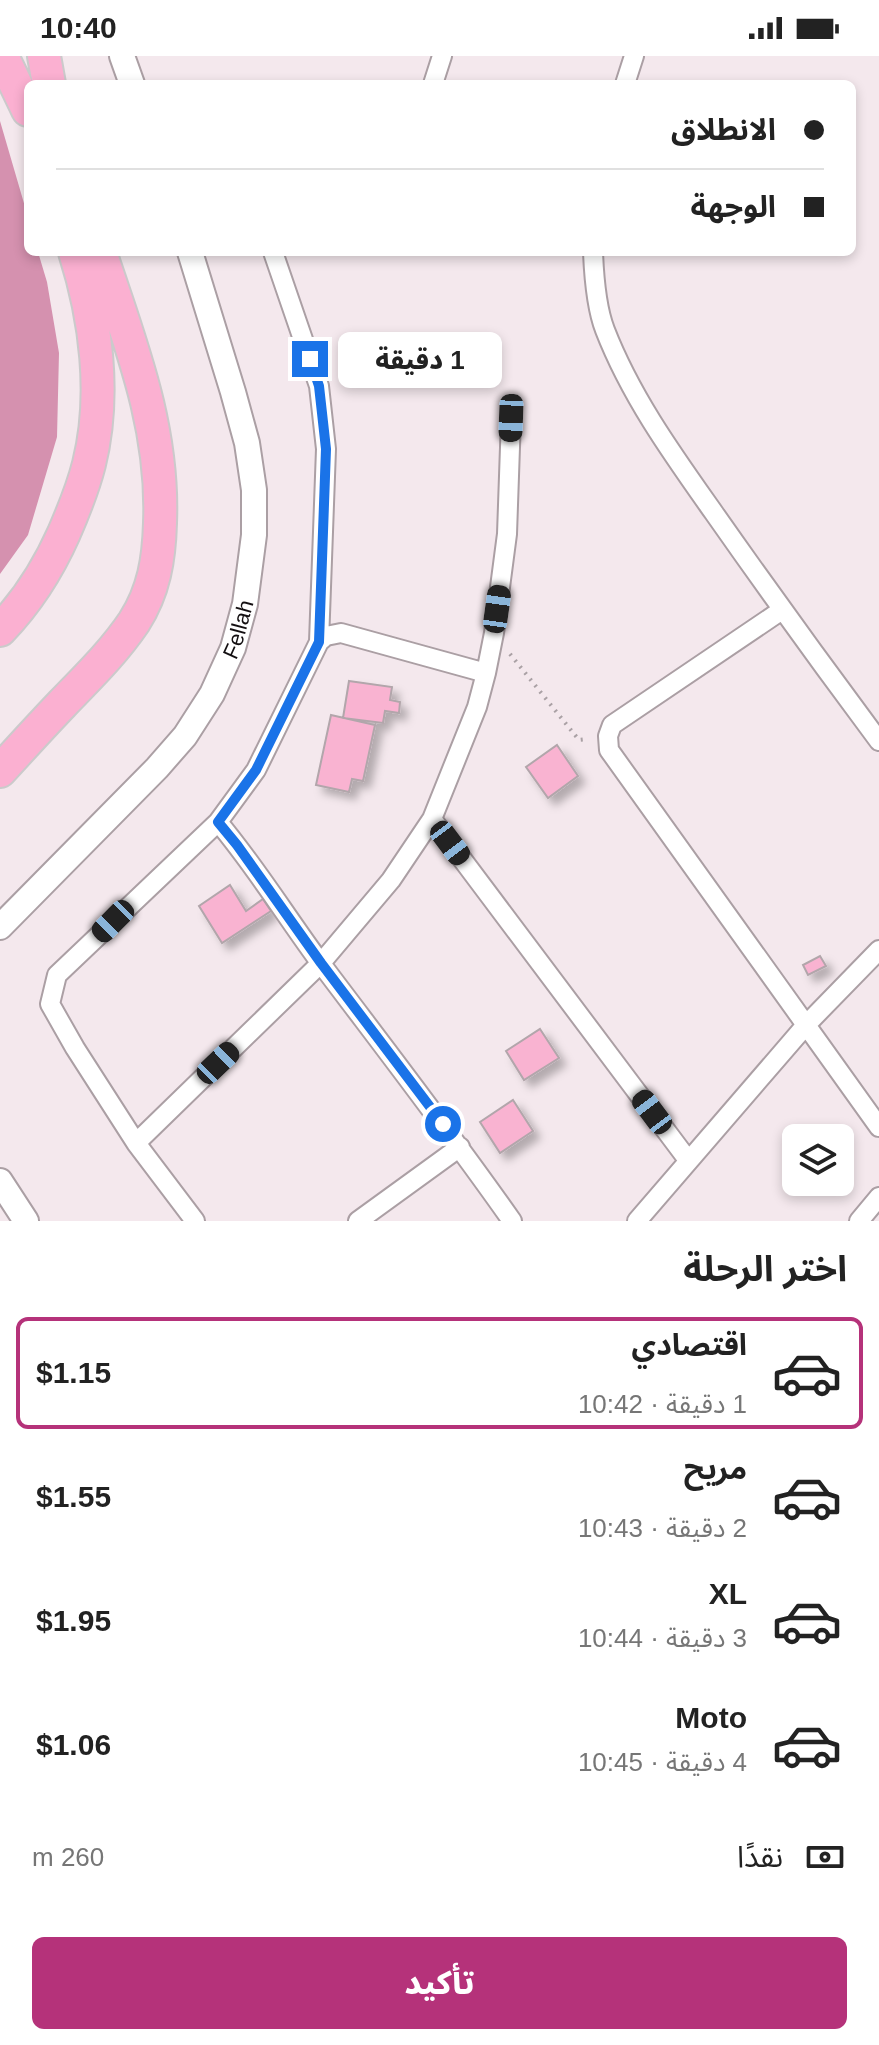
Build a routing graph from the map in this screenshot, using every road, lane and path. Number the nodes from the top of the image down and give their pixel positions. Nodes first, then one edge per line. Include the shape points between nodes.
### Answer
1 (2, 56) edge
2 (44, 56) edge
3 (122, 56) edge
4 (442, 56) edge
5 (634, 56) edge
6 (48, 80) edge
7 (131, 80) edge
8 (434, 80) edge
9 (626, 80) edge
10 (24, 102) edge
11 (76, 256) edge
12 (101, 256) edge
13 (191, 256) edge
14 (274, 256) edge
15 (593, 256) edge
16 (511, 418) dead end
17 (782, 610) junction
18 (0, 630) edge
19 (494, 633) junction
20 (319, 642) junction
21 (486, 673) junction
22 (608, 736) junction
23 (879, 741) edge
24 (0, 771) edge
25 (432, 819) junction
26 (218, 822) junction
27 (0, 927) edge
28 (879, 950) edge
29 (321, 963) junction
30 (806, 1025) junction
31 (879, 1127) edge
32 (136, 1143) junction
33 (460, 1147) junction
34 (688, 1160) junction
35 (0, 1181) edge
36 (879, 1197) edge
37 (26, 1221) edge
38 (195, 1221) edge
39 (358, 1221) edge
40 (512, 1221) edge
41 (637, 1221) edge
42 (859, 1221) edge

1 - 10 highway
2 - 6 highway
3 - 7 street
4 - 8 street
5 - 9 street
11 - 18 highway via 94,345 96,407 90,461 54,554 27,599
12 - 24 highway via 156,441 161,506 153,585 113,650
13 - 27 street, Fellah via 247,443 254,490 254,535 237,634 212,694 185,736
14 - 20 street via 319,386 326,449
15 - 17 street via 604,328 631,386 659,435
16 - 19 street via 507,534
17 - 22 street via 612,725
17 - 23 street
19 - 21 street
19 - 22 path via 579,740
20 - 21 street via 341,633
20 - 26 street via 256,770
21 - 25 street
22 - 30 street via 609,750
25 - 29 street via 391,880
25 - 34 street
26 - 29 street
26 - 32 street via 57,975 50,1004
28 - 30 street
29 - 32 street
29 - 33 street
30 - 31 street
30 - 34 street
32 - 38 street
33 - 39 street
33 - 40 street
34 - 41 street
35 - 37 street
36 - 42 street

